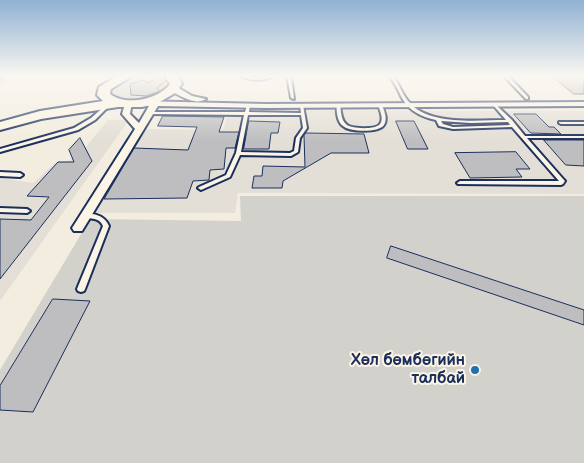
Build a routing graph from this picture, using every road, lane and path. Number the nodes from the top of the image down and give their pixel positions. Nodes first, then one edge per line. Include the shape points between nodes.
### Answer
1 (78, 98) edge
2 (106, 98) edge
3 (161, 98) edge
4 (193, 98) edge
5 (294, 98) joint
6 (405, 98) edge
7 (527, 98) joint
8 (584, 98) edge
9 (407, 102) junction
10 (338, 105) junction
11 (380, 105) junction
12 (495, 105) junction
13 (584, 105) edge
14 (133, 106) junction
15 (247, 109) junction
16 (302, 110) junction
17 (40, 115) junction
18 (438, 120) junction
19 (510, 122) junction
20 (561, 123) dead end
21 (584, 123) edge
22 (0, 126) edge
23 (514, 126) junction
24 (139, 128) junction
25 (523, 137) junction
26 (584, 137) edge
27 (0, 151) edge
28 (238, 153) junction
29 (0, 174) edge
30 (20, 175) dead end
31 (460, 183) dead end
32 (201, 188) dead end
33 (0, 210) edge
34 (27, 210) dead end
35 (85, 216) junction
36 (78, 228) dead end
37 (81, 289) dead end

1 - 17 highway
2 - 14 highway via 111,102
3 - 14 highway
4 - 5 street
5 - 9 street
6 - 9 lane
7 - 8 street
7 - 9 street
9 - 11 street
9 - 12 street
9 - 18 lane via 420,114
10 - 11 street
10 - 11 lane via 342,123 351,128 377,128 382,125 384,118
10 - 16 street
12 - 13 street
12 - 19 lane
14 - 15 street
14 - 17 highway
14 - 24 street
14 - 24 street via 126,114
14 - 27 lane via 93,119 76,129
15 - 16 street
15 - 28 lane
16 - 28 lane via 305,128 298,138 295,154
17 - 22 highway
18 - 19 lane
18 - 23 lane via 441,125 453,128
19 - 23 lane
20 - 21 lane
23 - 25 lane
24 - 35 street
25 - 26 lane
25 - 31 lane via 561,183
28 - 32 lane via 228,176
29 - 30 lane
33 - 34 lane
35 - 36 street
35 - 37 lane via 98,217 106,226

